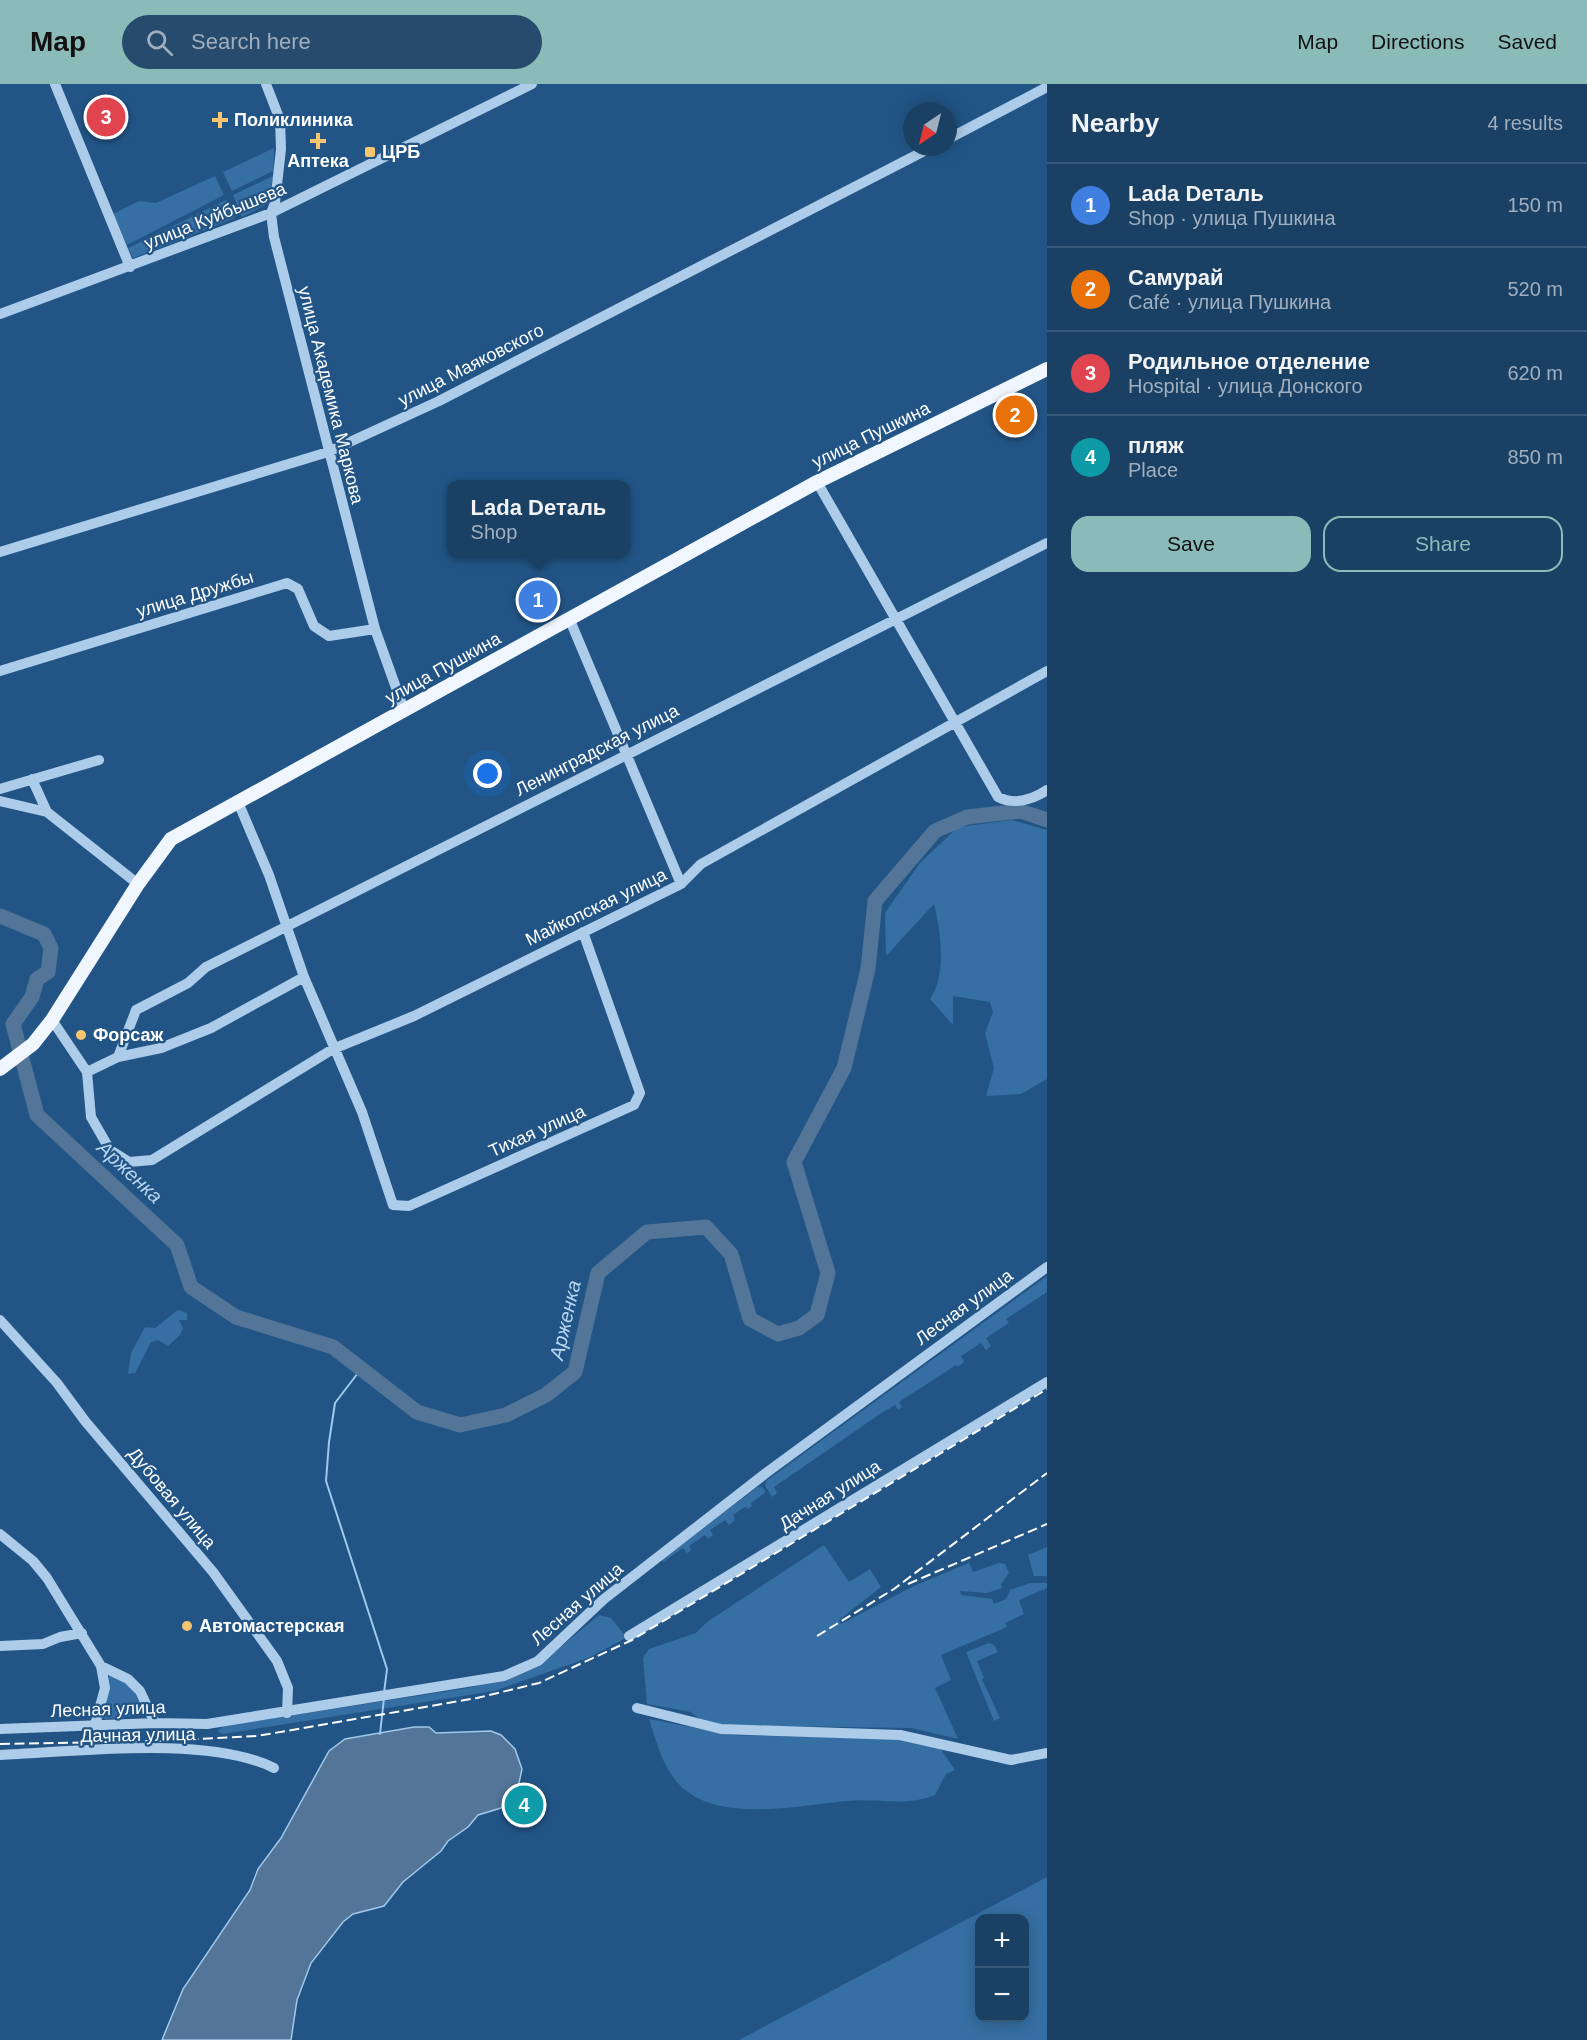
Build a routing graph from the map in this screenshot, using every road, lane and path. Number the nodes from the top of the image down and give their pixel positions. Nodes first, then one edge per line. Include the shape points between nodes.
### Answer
1 (56, 84) edge
2 (266, 84) edge
3 (532, 84) edge
4 (1047, 87) edge
5 (957, 134) edge
6 (915, 156) edge
7 (271, 213) junction
8 (130, 267) junction
9 (0, 314) edge
10 (1047, 369) edge
11 (328, 452) junction
12 (817, 482) junction
13 (1047, 543) edge
14 (0, 552) edge
15 (569, 618) junction
16 (895, 619) junction
17 (375, 629) junction
18 (0, 671) edge
19 (1047, 671) edge
20 (404, 710) junction
21 (956, 721) junction
22 (625, 754) junction
23 (99, 760) dead end
24 (32, 779) junction
25 (0, 789) edge
26 (1047, 790) edge
27 (0, 801) edge
28 (238, 802) junction
29 (47, 812) junction
30 (138, 884) junction
31 (681, 884) junction
32 (287, 926) junction
33 (584, 932) junction
34 (304, 977) junction
35 (52, 1020) junction
36 (333, 1048) junction
37 (118, 1057) junction
38 (3, 1066) edge
39 (87, 1072) junction
40 (1047, 1267) edge
41 (0, 1320) edge
42 (1047, 1382) edge
43 (0, 1534) edge
44 (82, 1633) junction
45 (629, 1636) dead end
46 (0, 1646) edge
47 (101, 1666) junction
48 (637, 1708) dead end
49 (287, 1713) junction
50 (155, 1723) junction
51 (95, 1725) junction
52 (0, 1729) edge
53 (1047, 1753) edge
54 (0, 1755) edge
55 (274, 1768) dead end

1 - 8 street
2 - 7 street, улица Академика Маркова via 280,120 276,202
3 - 7 street, улица Куйбышева
4 - 5 street
6 - 11 street, улица Маяковского via 439,401
7 - 8 street, улица Куйбышева
7 - 11 street, улица Академика Маркова via 273,237
8 - 9 street, улица Куйбышева
10 - 12 main road, улица Пушкина
11 - 14 street, улица Маяковского
11 - 17 street, улица Академика Маркова
12 - 15 main road, улица Пушкина
12 - 16 street
13 - 16 street, Ленинградская улица
15 - 20 main road, улица Пушкина
15 - 22 street
16 - 21 street
16 - 22 street, Ленинградская улица
17 - 18 street, улица Дружбы via 329,636 314,626 298,588 287,583
17 - 20 street, улица Академика Маркова
19 - 21 street, Майкопская улица
20 - 28 main road, улица Пушкина
21 - 26 street via 998,797 1009,802
21 - 31 street, Майкопская улица via 701,864
22 - 31 street
22 - 32 street, Ленинградская улица
23 - 24 street
24 - 25 street
24 - 29 street
27 - 29 street
28 - 30 main road, улица Пушкина via 171,839
28 - 32 street
29 - 30 street
30 - 35 main road, улица Пушкина
31 - 33 street, Майкопская улица
32 - 34 street
32 - 37 street, Ленинградская улица via 206,967 188,983 136,1010
33 - 36 street, Майкопская улица via 414,1016
33 - 36 street, Тихая улица via 639,1093 634,1105 409,1206 393,1205 362,1112
34 - 36 street
34 - 37 street via 211,1028 161,1048
35 - 38 main road, улица Пушкина via 33,1044
35 - 39 street
36 - 39 street, Майкопская улица via 152,1160 129,1162 110,1150 91,1117
37 - 39 street
40 - 49 street, Лесная улица via 766,1473 604,1599 538,1660 504,1676
41 - 49 street, Дубовая улица via 213,1572 277,1661 288,1688
42 - 45 street, Дачная улица
43 - 44 street via 33,1561
44 - 46 street via 43,1644
44 - 47 street
47 - 50 street via 135,1685
47 - 51 street via 105,1688
48 - 53 street via 721,1729 900,1735 1011,1760
49 - 50 street, Лесная улица via 207,1724
50 - 51 street, Лесная улица
51 - 52 street, Лесная улица
54 - 55 street, Дачная улица via 212,1750 251,1758

